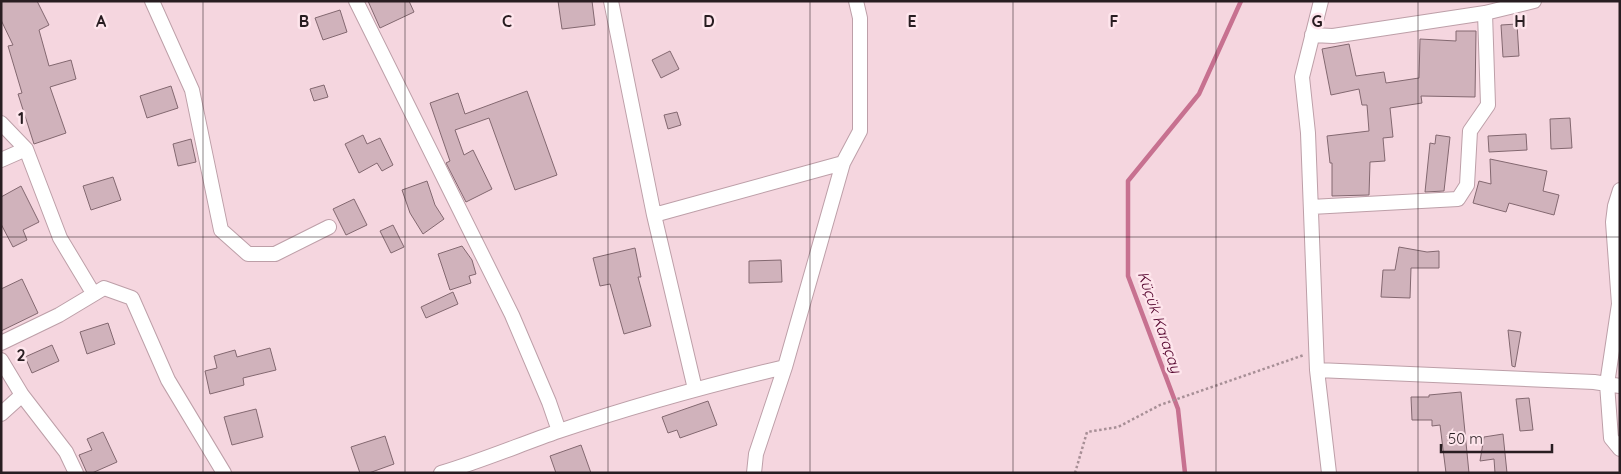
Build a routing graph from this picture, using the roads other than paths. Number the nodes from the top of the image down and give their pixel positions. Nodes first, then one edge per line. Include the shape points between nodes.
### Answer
1 (152, 1) edge
2 (356, 1) edge
3 (611, 1) edge
4 (856, 1) edge
5 (1321, 1) edge
6 (1534, 1) edge
7 (1485, 13) junction
8 (1312, 35) junction
9 (1, 123) edge
10 (26, 149) junction
11 (1, 160) edge
12 (843, 163) junction
13 (1620, 190) edge
14 (1311, 207) junction
15 (654, 215) junction
16 (329, 227) dead end
17 (94, 293) junction
18 (1, 344) edge
19 (1, 360) edge
20 (785, 367) junction
21 (1317, 370) junction
22 (1613, 385) edge
23 (695, 389) junction
24 (22, 395) junction
25 (1, 414) edge
26 (559, 431) junction
27 (1620, 449) edge
28 (472, 468) edge
29 (76, 473) edge
30 (224, 473) edge
31 (441, 473) edge
32 (754, 473) edge
33 (1329, 473) edge

1 - 16 street via 192,90 221,230 248,254 275,254
2 - 26 street via 512,315
3 - 15 street
4 - 12 street via 860,18 860,131
5 - 8 street
6 - 7 street
7 - 8 street via 1334,36
7 - 14 street via 1488,105 1470,131 1467,185 1458,199
8 - 14 street via 1302,76
9 - 10 street
10 - 11 street
10 - 17 street via 60,238
12 - 15 street
12 - 20 street
13 - 22 street via 1613,222 1619,304
14 - 21 street
15 - 23 street
17 - 18 street
17 - 30 street via 104,288 132,298 168,380
19 - 24 street
20 - 23 street
20 - 32 street via 756,454
21 - 22 street
21 - 33 street
22 - 27 street via 1611,438
23 - 26 street
24 - 25 street
24 - 29 street via 66,452
26 - 28 street
28 - 31 street

